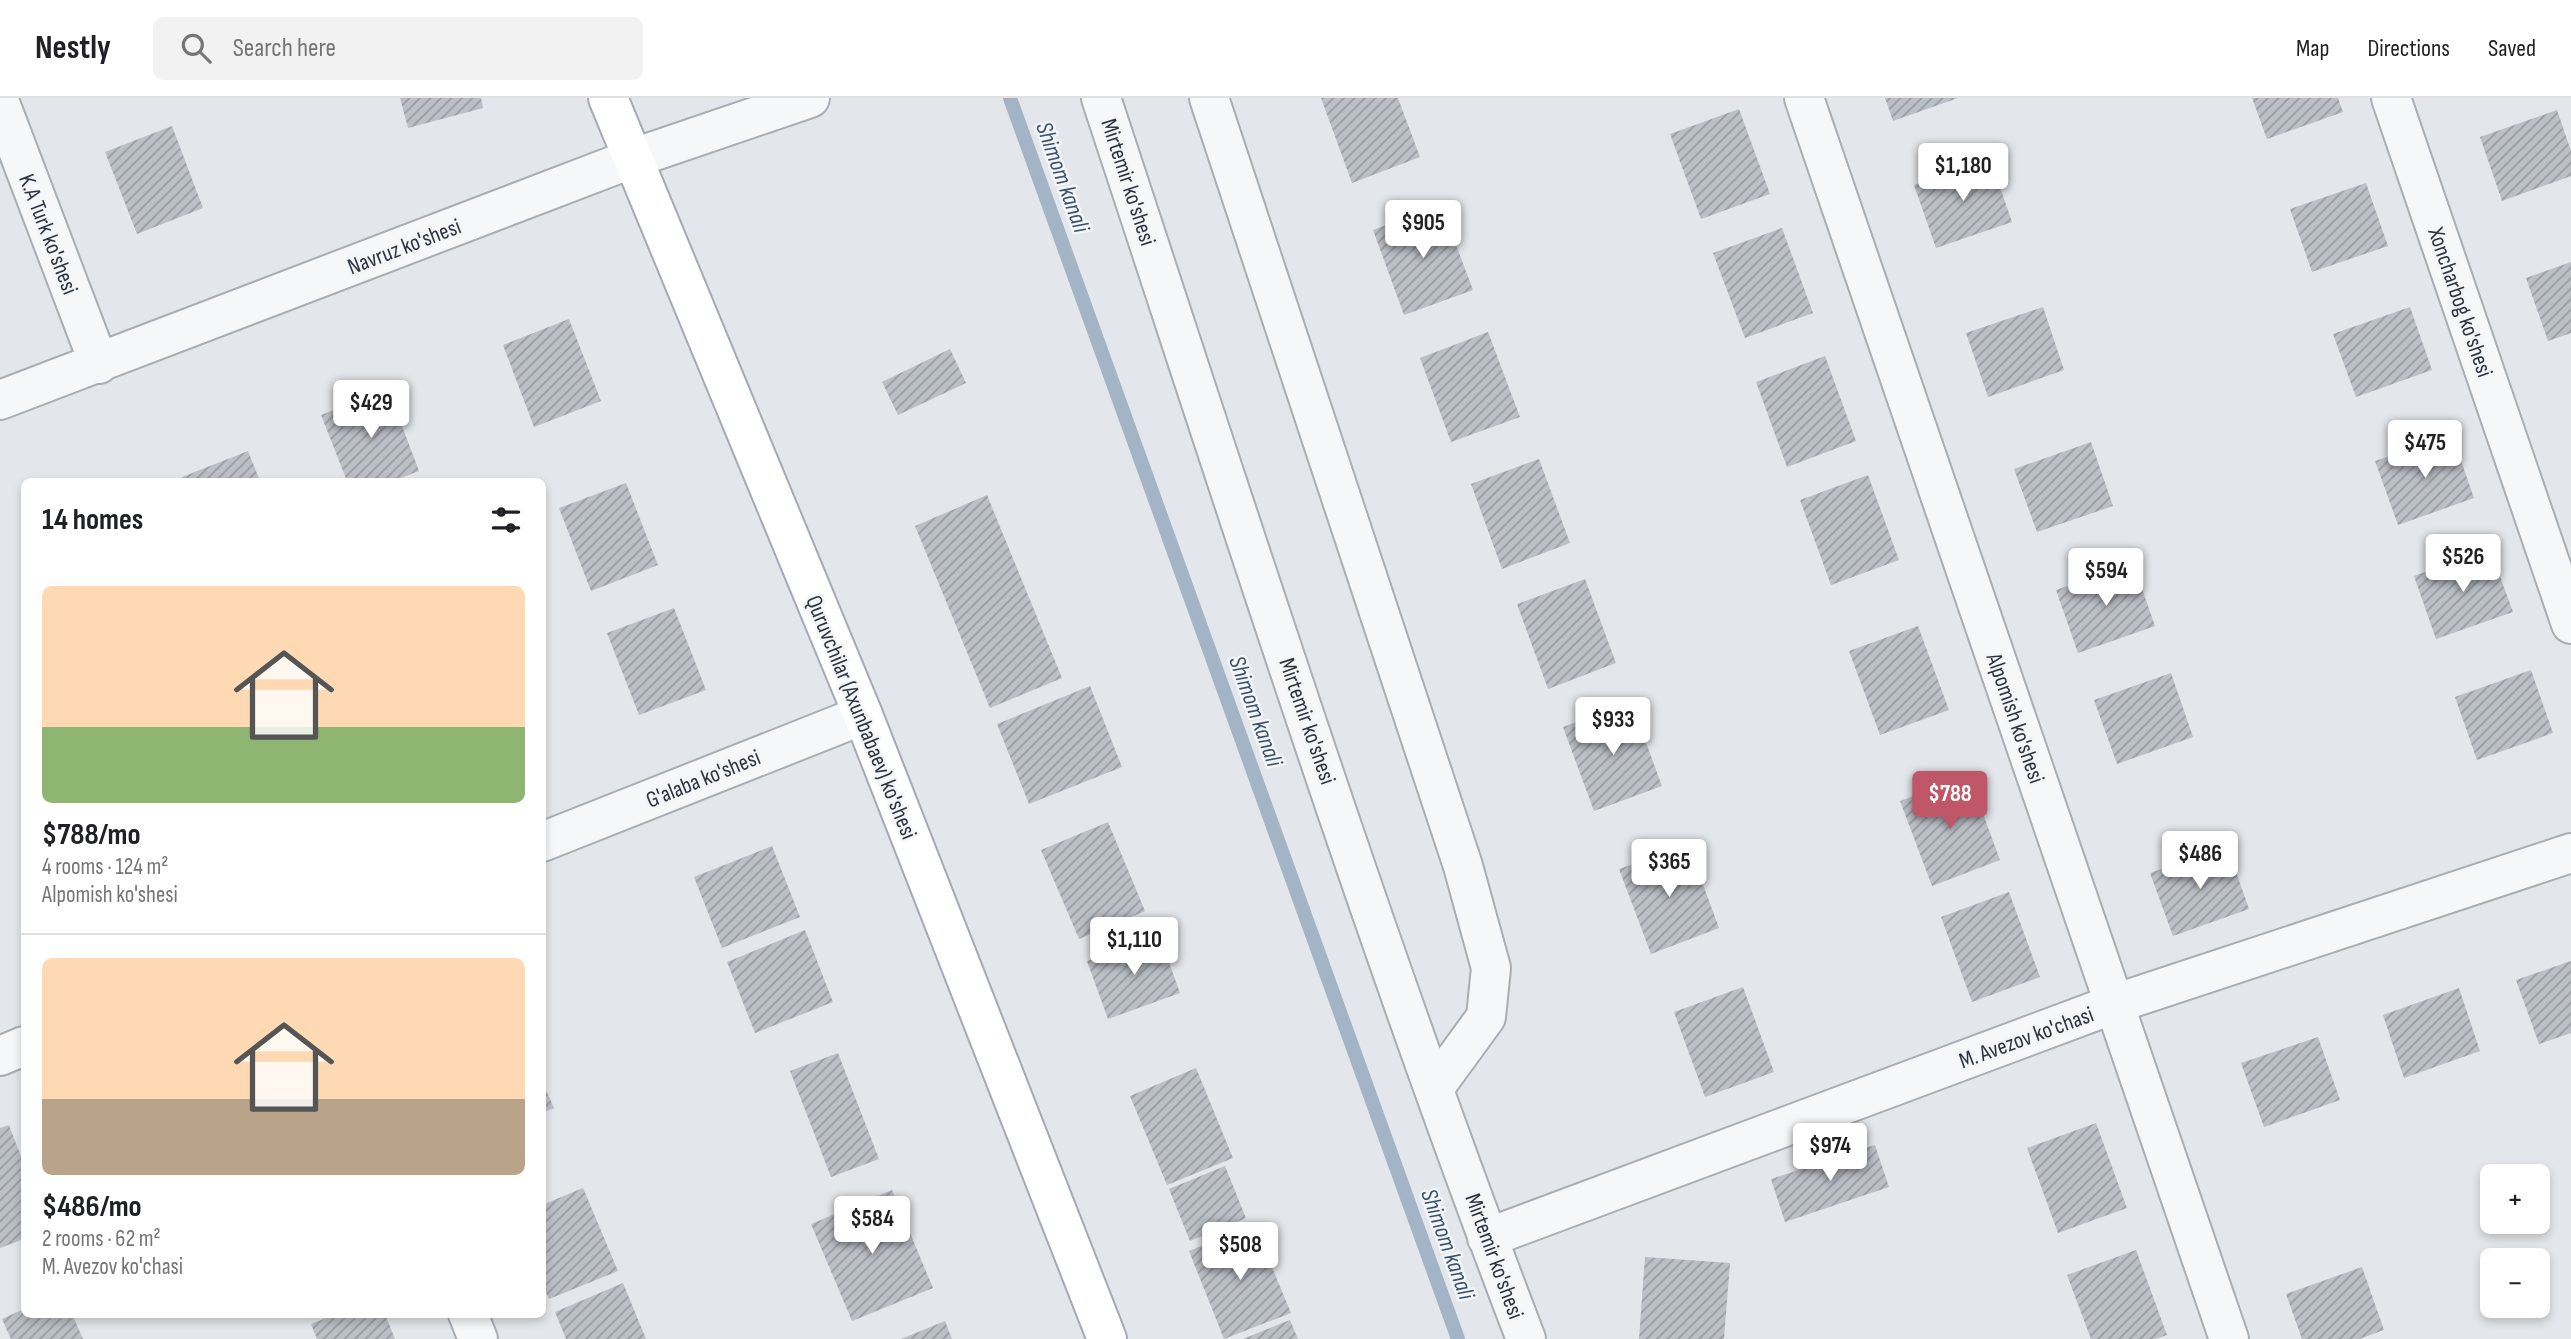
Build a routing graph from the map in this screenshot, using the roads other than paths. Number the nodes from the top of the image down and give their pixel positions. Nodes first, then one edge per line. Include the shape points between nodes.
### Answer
1 (608, 98) edge
2 (810, 98) edge
3 (1101, 98) edge
4 (1209, 98) edge
5 (1804, 98) edge
6 (2391, 98) edge
7 (0, 103) edge
8 (631, 159) junction
9 (99, 364) junction
10 (0, 400) edge
11 (2571, 624) edge
12 (863, 715) junction
13 (546, 840) edge
14 (2571, 853) edge
15 (2114, 1004) junction
16 (21, 1047) edge
17 (0, 1056) edge
18 (1435, 1087) junction
19 (1487, 1238) junction
20 (470, 1318) edge
21 (478, 1339) edge
22 (1107, 1339) edge
23 (1526, 1339) edge
24 (2229, 1339) edge

1 - 8 main road, Quruvchilar (Axunbabaev) ko'shesi
2 - 8 street, Navruz ko'shesi
3 - 18 street, Mirtemir ko'shesi via 1300,699
4 - 18 street via 1463,866 1491,968 1486,1017
5 - 15 street, Alpomish ko'shesi
6 - 11 street, Xoncharbog ko'shesi
7 - 9 street, K.A Turk ko'shesi
8 - 9 street, Navruz ko'shesi
8 - 12 main road, Quruvchilar (Axunbabaev) ko'shesi
9 - 10 street, Navruz ko'shesi
12 - 13 street, G'alaba ko'shesi
12 - 22 main road, Quruvchilar (Axunbabaev) ko'shesi
14 - 15 street, M. Avezov ko'chasi
15 - 19 street, M. Avezov ko'chasi
15 - 24 street, Alpomish ko'shesi
16 - 17 street
18 - 19 street, Mirtemir ko'shesi
19 - 23 street, Mirtemir ko'shesi
20 - 21 street

